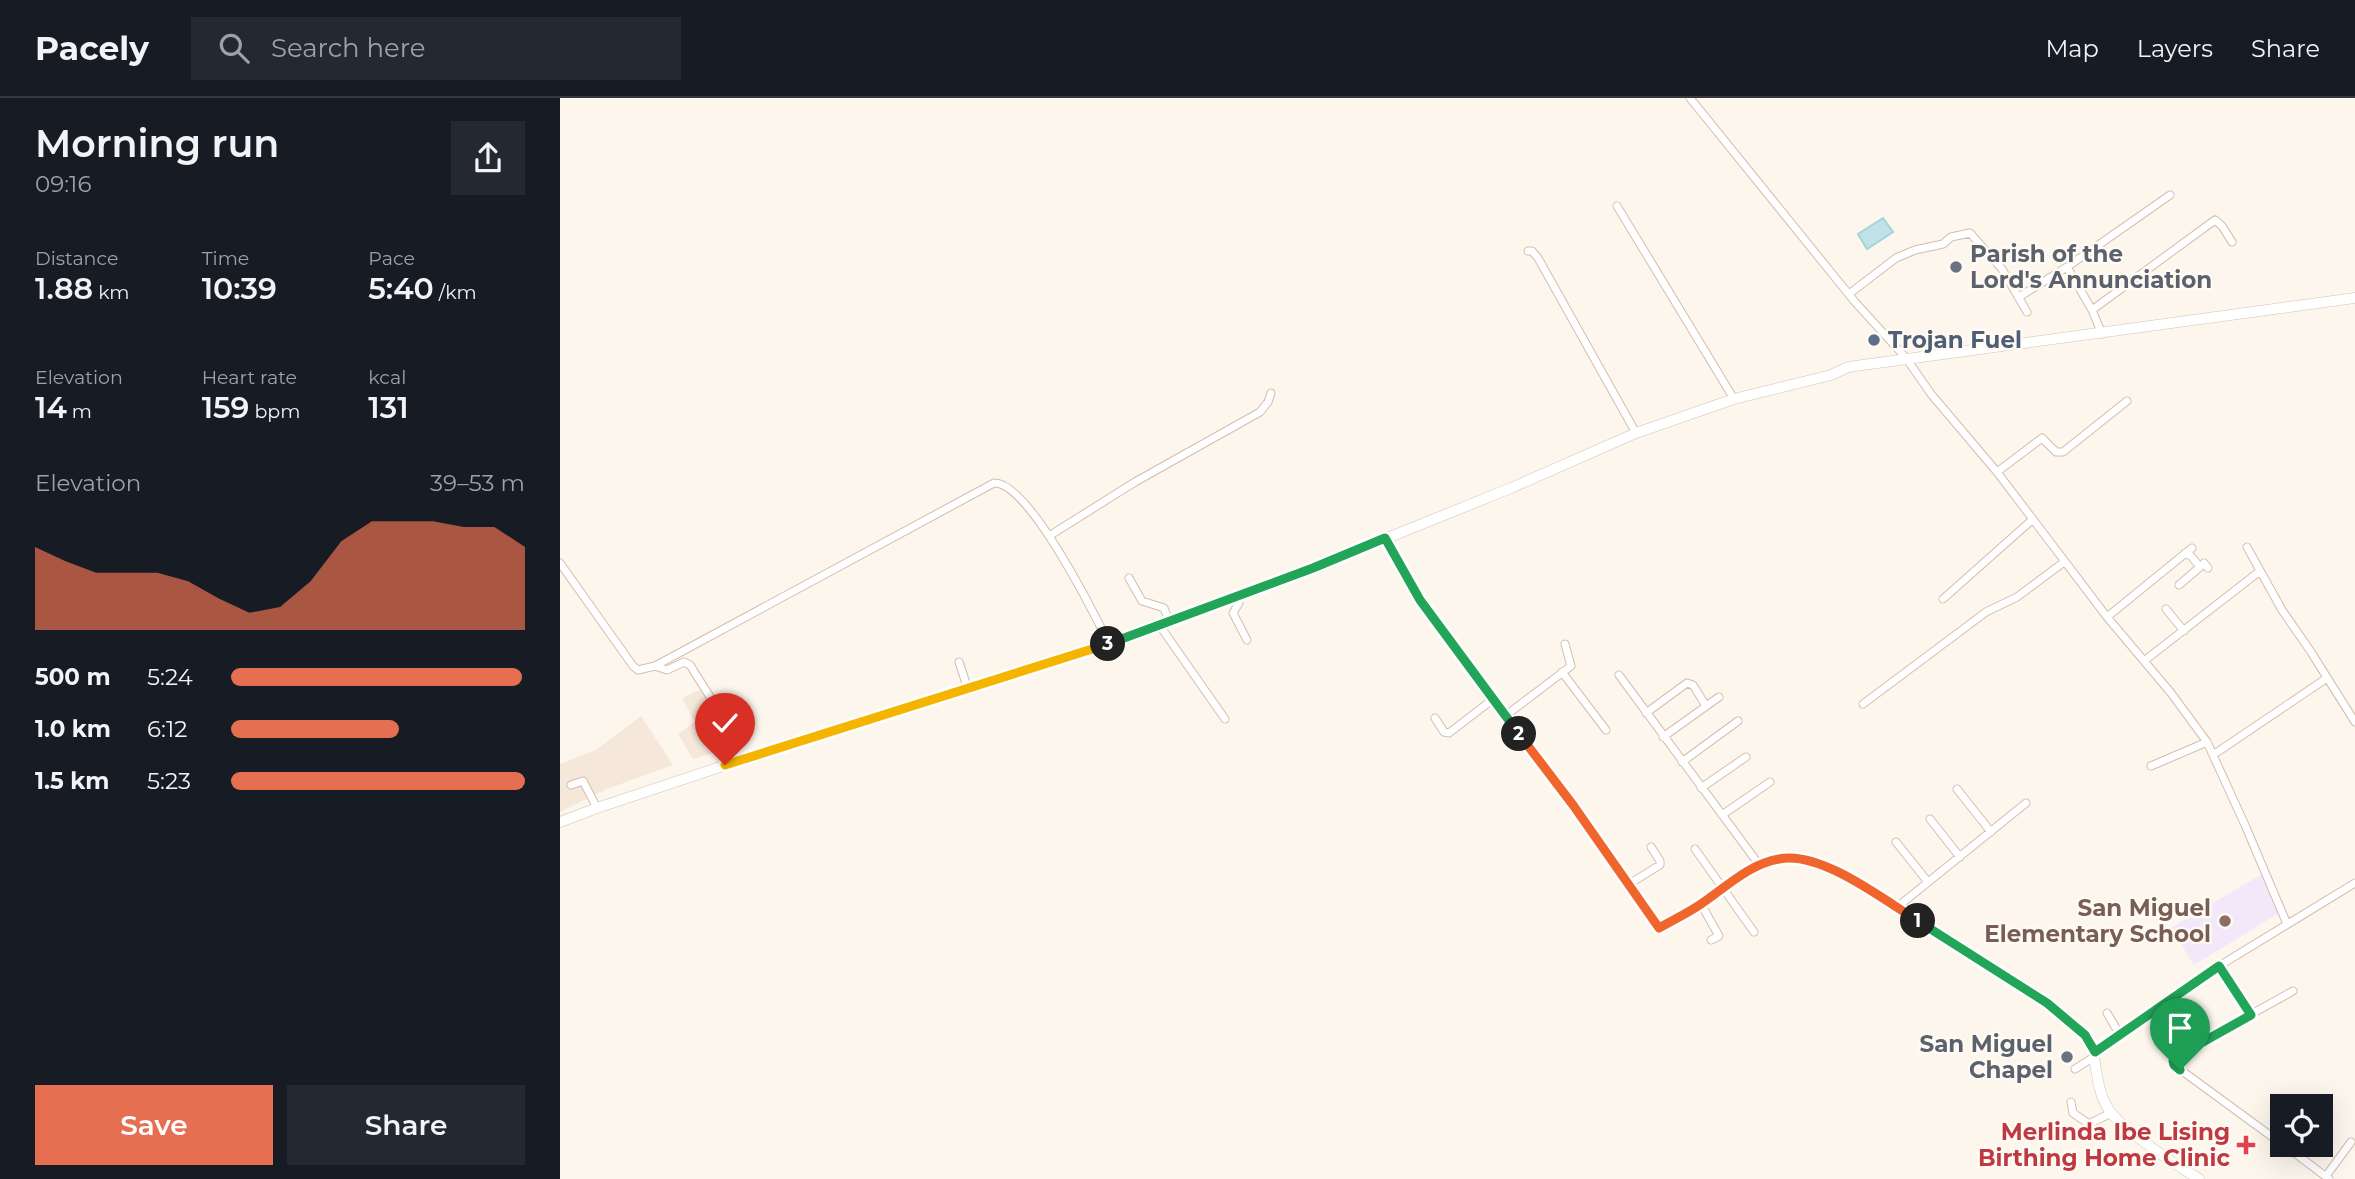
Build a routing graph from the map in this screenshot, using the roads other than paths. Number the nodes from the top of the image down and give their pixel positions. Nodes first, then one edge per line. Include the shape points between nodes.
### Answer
1 (1690, 98) edge
2 (2170, 195) dead end
3 (1617, 206) dead end
4 (2232, 242) dead end
5 (1528, 251) dead end
6 (2067, 267) junction
7 (1849, 294) junction
8 (2019, 297) junction
9 (2355, 298) edge
10 (2092, 310) junction
11 (2027, 312) dead end
12 (2102, 334) junction
13 (1906, 358) junction
14 (1271, 393) dead end
15 (1734, 399) junction
16 (2127, 401) dead end
17 (1636, 433) junction
18 (1997, 472) junction
19 (2033, 519) junction
20 (1049, 536) junction
21 (1385, 538) junction
22 (2247, 547) dead end
23 (2064, 562) junction
24 (560, 563) edge
25 (2260, 572) junction
26 (1129, 578) dead end
27 (2179, 585) dead end
28 (1239, 595) junction
29 (1942, 599) dead end
30 (2166, 609) dead end
31 (2107, 617) junction
32 (1165, 624) junction
33 (2184, 631) junction
34 (1247, 640) dead end
35 (1109, 644) junction
36 (1565, 644) dead end
37 (2144, 661) junction
38 (959, 662) dead end
39 (655, 666) junction
40 (1562, 672) junction
41 (1619, 675) dead end
42 (2327, 678) junction
43 (968, 689) junction
44 (1719, 696) dead end
45 (712, 700) dead end
46 (1492, 700) junction
47 (1863, 704) dead end
48 (1706, 706) junction
49 (1646, 713) junction
50 (1505, 716) junction
51 (1435, 718) dead end
52 (1225, 719) dead end
53 (1738, 721) dead end
54 (2355, 722) edge
55 (1606, 730) dead end
56 (1663, 737) junction
57 (2207, 743) junction
58 (2213, 755) junction
59 (1746, 757) dead end
60 (1682, 762) junction
61 (2151, 766) dead end
62 (1770, 782) dead end
63 (571, 785) dead end
64 (1702, 788) junction
65 (1957, 789) dead end
66 (2026, 803) dead end
67 (597, 807) junction
68 (1722, 815) junction
69 (1930, 819) dead end
70 (560, 822) edge
71 (1991, 832) junction
72 (1896, 842) dead end
73 (1651, 847) dead end
74 (1695, 849) dead end
75 (1960, 857) junction
76 (1760, 866) junction
77 (1928, 882) junction
78 (2355, 883) edge
79 (1629, 884) junction
80 (1723, 888) junction
81 (1701, 904) junction
82 (1896, 908) junction
83 (2287, 924) junction
84 (1754, 933) dead end
85 (1711, 940) dead end
86 (2219, 966) junction
87 (2294, 991) dead end
88 (2107, 1013) dead end
89 (2251, 1015) junction
90 (2120, 1035) junction
91 (2095, 1055) junction
92 (2075, 1069) dead end
93 (2071, 1102) dead end
94 (2111, 1113) junction
95 (2270, 1135) edge
96 (2351, 1142) dead end
97 (2300, 1157) edge
98 (2183, 1175) edge
99 (2327, 1177) edge
100 (2199, 1179) edge

1 - 7 street
2 - 6 street
3 - 15 street
4 - 10 street via 2215,219
5 - 17 street via 1538,258
6 - 8 street
6 - 10 street
7 - 8 street via 1896,258 1970,233 2002,269
7 - 13 street
8 - 11 street
9 - 12 main road
10 - 12 street
12 - 13 main road
13 - 15 main road via 1848,367
13 - 18 street
14 - 20 street via 1260,412
15 - 17 main road
16 - 18 street via 2063,452 2040,439
17 - 21 main road
18 - 19 street
19 - 23 street
19 - 29 street
20 - 35 street
20 - 39 street via 1014,490 994,482
21 - 28 main road
21 - 46 main road via 1420,600
22 - 25 street
23 - 31 street
23 - 47 street via 2017,597 1986,612
24 - 39 street via 633,666 638,670
25 - 33 street
25 - 42 street
26 - 32 street via 1139,598 1164,608
27 - 31 street via 2204,568 2189,551
28 - 32 main road
28 - 34 street via 1233,613
30 - 33 street
31 - 37 street
32 - 35 main road
32 - 52 street
33 - 37 street
35 - 43 main road
36 - 40 street via 1571,664
37 - 57 street
38 - 43 street
39 - 45 street via 667,670 684,662 690,665
40 - 50 street
40 - 55 street
41 - 49 street
42 - 54 street
42 - 58 street
43 - 67 main road
44 - 48 street
46 - 50 main road
46 - 51 street via 1448,733
48 - 49 street via 1687,683
48 - 56 street
49 - 56 street
50 - 79 main road
53 - 60 street
56 - 60 street
57 - 58 street
57 - 61 street
58 - 83 street
59 - 64 street
60 - 64 street
62 - 68 street
63 - 67 street via 583,781
64 - 68 street
65 - 71 street
66 - 71 street
67 - 70 main road
68 - 76 street
69 - 75 street
71 - 75 street
72 - 77 street
73 - 79 street via 1660,864
74 - 80 street
75 - 77 street
76 - 80 main road
76 - 82 main road via 1779,859 1799,859 1840,873
77 - 82 street
78 - 83 street
79 - 81 main road via 1659,928
80 - 81 main road
80 - 84 street
81 - 85 street via 1718,936
82 - 91 main road via 2047,1003 2085,1035
83 - 86 street
86 - 89 street
86 - 90 street
87 - 89 street
88 - 90 street
89 - 95 street via 2173,1061
90 - 91 street
91 - 92 street
91 - 94 main road via 2101,1093
93 - 94 street via 2073,1113 2089,1124
94 - 98 main road
96 - 99 street
97 - 99 street
98 - 100 main road

